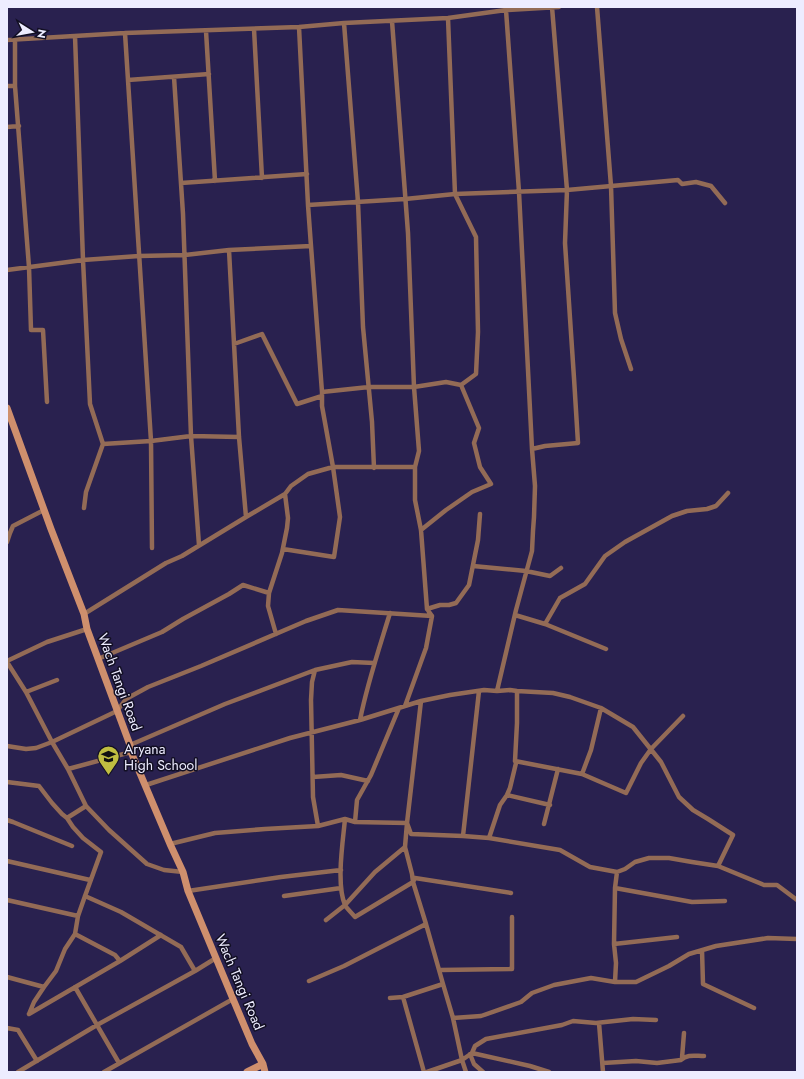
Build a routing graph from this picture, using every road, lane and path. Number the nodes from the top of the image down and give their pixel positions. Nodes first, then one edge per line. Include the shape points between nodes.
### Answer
1 (552, 7) edge
2 (559, 7) edge
3 (597, 7) edge
4 (506, 10) junction
5 (448, 18) junction
6 (392, 21) junction
7 (344, 23) junction
8 (300, 27) junction
9 (254, 28) junction
10 (206, 31) junction
11 (125, 33) junction
12 (75, 36) junction
13 (15, 39) junction
14 (7, 40) edge
15 (209, 74) junction
16 (174, 77) junction
17 (128, 80) junction
18 (7, 86) edge
19 (15, 86) junction
20 (19, 126) junction
21 (7, 127) edge
22 (307, 174) junction
23 (262, 178) junction
24 (215, 181) junction
25 (180, 183) junction
26 (611, 186) junction
27 (567, 190) junction
28 (519, 192) junction
29 (456, 194) junction
30 (405, 199) junction
31 (358, 202) junction
32 (725, 203) dead end
33 (308, 205) junction
34 (312, 246) junction
35 (229, 250) junction
36 (185, 255) junction
37 (139, 256) junction
38 (83, 260) junction
39 (29, 268) junction
40 (7, 270) edge
41 (234, 344) junction
42 (631, 369) dead end
43 (461, 385) junction
44 (414, 386) junction
45 (369, 387) junction
46 (322, 394) junction
47 (47, 402) dead end
48 (7, 409) edge
49 (191, 436) junction
50 (239, 437) junction
51 (151, 441) junction
52 (103, 444) junction
53 (532, 449) junction
54 (333, 467) junction
55 (415, 467) junction
56 (374, 468) junction
57 (728, 493) dead end
58 (285, 494) junction
59 (84, 508) dead end
60 (44, 510) junction
61 (480, 514) dead end
62 (246, 517) junction
63 (421, 530) junction
64 (7, 542) edge
65 (199, 545) junction
66 (152, 548) dead end
67 (283, 549) junction
68 (473, 566) junction
69 (560, 568) dead end
70 (526, 571) junction
71 (269, 593) junction
72 (427, 609) junction
73 (84, 614) junction
74 (390, 614) junction
75 (515, 615) junction
76 (432, 616) junction
77 (545, 624) junction
78 (88, 629) junction
79 (276, 634) junction
80 (606, 649) dead end
81 (98, 659) junction
82 (7, 662) edge
83 (374, 663) junction
84 (316, 670) junction
85 (57, 680) dead end
86 (479, 691) junction
87 (497, 691) junction
88 (26, 692) junction
89 (517, 692) junction
90 (421, 701) junction
91 (405, 706) junction
92 (400, 708) junction
93 (601, 708) junction
94 (117, 711) junction
95 (683, 716) dead end
96 (360, 720) junction
97 (312, 732) junction
98 (52, 742) junction
99 (7, 746) edge
100 (130, 748) junction
101 (651, 749) junction
102 (515, 761) junction
103 (68, 769) junction
104 (558, 769) junction
105 (582, 774) junction
106 (314, 776) junction
107 (368, 781) junction
108 (7, 782) edge
109 (146, 785) junction
110 (507, 795) junction
111 (550, 805) junction
112 (86, 806) junction
113 (67, 818) junction
114 (345, 819) junction
115 (7, 820) edge
116 (355, 822) junction
117 (407, 823) junction
118 (544, 824) dead end
119 (318, 826) junction
120 (463, 836) junction
121 (489, 838) junction
122 (170, 844) junction
123 (72, 846) dead end
124 (405, 848) junction
125 (7, 861) edge
126 (718, 866) junction
127 (340, 870) junction
128 (183, 872) junction
129 (616, 872) junction
130 (90, 880) junction
131 (412, 882) junction
132 (341, 888) junction
133 (615, 888) junction
134 (188, 891) junction
135 (511, 893) dead end
136 (85, 896) junction
137 (284, 896) dead end
138 (7, 900) edge
139 (797, 900) edge
140 (725, 901) dead end
141 (345, 905) junction
142 (78, 916) junction
143 (512, 917) dead end
144 (326, 920) dead end
145 (426, 924) junction
146 (74, 934) junction
147 (161, 935) junction
148 (677, 937) dead end
149 (797, 939) edge
150 (614, 944) junction
151 (702, 950) junction
152 (216, 958) junction
153 (120, 961) junction
154 (440, 970) junction
155 (195, 971) junction
156 (7, 977) edge
157 (309, 981) dead end
158 (615, 982) junction
159 (444, 984) junction
160 (44, 987) junction
161 (75, 987) junction
162 (403, 997) junction
163 (390, 998) dead end
164 (233, 1000) junction
165 (754, 1008) dead end
166 (453, 1018) junction
167 (656, 1020) dead end
168 (599, 1023) junction
169 (97, 1025) junction
170 (7, 1028) edge
171 (684, 1033) dead end
172 (471, 1053) junction
173 (704, 1056) dead end
174 (682, 1058) junction
175 (462, 1060) junction
176 (37, 1061) junction
177 (120, 1062) junction
178 (603, 1063) junction
179 (263, 1064) junction
180 (429, 1071) edge
181 (18, 1072) edge
182 (104, 1072) edge
183 (247, 1072) edge
184 (265, 1072) edge
185 (424, 1072) edge
186 (466, 1072) edge
187 (483, 1072) edge
188 (549, 1072) edge
189 (604, 1072) edge

1 - 2 street
1 - 4 street
1 - 27 street
3 - 26 street
4 - 5 street
4 - 28 street
5 - 6 street
5 - 29 street
6 - 7 street
6 - 30 street
7 - 8 street
7 - 31 street
8 - 9 street
8 - 22 street
9 - 10 street
9 - 23 street
10 - 11 street
10 - 15 street
11 - 12 street
11 - 17 street
12 - 13 street
12 - 38 street
13 - 14 street
13 - 19 street
15 - 16 street
15 - 24 street
16 - 17 street
16 - 25 street
17 - 37 street
18 - 19 street
19 - 20 street
20 - 21 street
20 - 39 street
22 - 23 street
22 - 33 street
23 - 24 street
24 - 25 street
25 - 36 street
26 - 27 street
26 - 32 street via 678,180 682,184 696,182 711,186
26 - 42 street via 615,313
27 - 28 street
27 - 53 street via 565,243 578,443
28 - 29 street
28 - 53 street
29 - 30 street
29 - 43 street via 476,237 476,374
30 - 31 street
30 - 44 street
31 - 33 street
31 - 45 street via 363,327
33 - 34 street
34 - 35 street
34 - 46 street
35 - 36 street
35 - 41 street
36 - 37 street
36 - 49 street
37 - 38 street
37 - 51 street
38 - 39 street
38 - 52 street via 90,404
39 - 40 street
39 - 47 street via 31,330 44,330
41 - 46 street via 262,334 297,404
41 - 50 street
43 - 44 street via 446,382
43 - 63 street via 479,428 474,443 480,467 491,484 472,492
44 - 45 street
44 - 55 street via 419,451
45 - 46 street
45 - 56 street
46 - 54 street
48 - 60 main road, Wach Tangi Road
49 - 50 street
49 - 51 street
49 - 65 street
50 - 62 street
51 - 52 street
51 - 66 street
52 - 59 street via 86,492
53 - 70 street via 534,517 532,551
54 - 56 street
54 - 58 street via 308,474 291,486
54 - 67 street via 340,517 334,557
55 - 56 street
55 - 63 street via 415,500
57 - 77 street via 716,506 672,516 605,556 585,584 560,598
58 - 62 street
58 - 67 street via 288,518
60 - 64 street via 13,526
60 - 73 main road, Wach Tangi Road
61 - 68 street
62 - 65 street
63 - 72 street
65 - 73 street
67 - 71 street
68 - 70 street
68 - 72 street via 469,585 456,603 440,604
69 - 70 street via 550,576
70 - 75 street
71 - 79 street via 268,606
71 - 81 street via 243,585 162,632
72 - 76 street
73 - 78 main road, Wach Tangi Road
74 - 76 street
74 - 79 street via 338,610
74 - 83 street
75 - 77 street
75 - 87 street
76 - 91 street via 426,648
77 - 80 street
78 - 81 main road, Wach Tangi Road
78 - 82 street via 47,642
79 - 94 street via 148,687 126,699
81 - 94 main road, Wach Tangi Road
82 - 88 street
83 - 84 street via 352,662
83 - 96 street
84 - 97 street via 312,682
84 - 100 street via 225,704
85 - 88 street
86 - 87 street
86 - 90 street
86 - 120 street
87 - 89 street
88 - 98 street
89 - 93 street via 553,693
89 - 102 street
90 - 91 street
90 - 117 street
91 - 92 street
92 - 96 street
92 - 107 street
93 - 101 street via 632,727
93 - 105 street via 591,750
94 - 98 street
94 - 100 main road, Wach Tangi Road
95 - 101 street
96 - 97 street
97 - 106 street
97 - 109 street
98 - 99 street via 26,749
98 - 103 street
100 - 103 street
100 - 109 main road, Wach Tangi Road
101 - 105 street via 626,793
101 - 126 street via 661,762 679,797 693,810 733,835
102 - 104 street
102 - 110 street
103 - 112 street
104 - 105 street
104 - 111 street
106 - 107 street via 341,775
106 - 119 street via 313,797
107 - 116 street via 357,800
108 - 113 street via 39,786
109 - 122 main road, Wach Tangi Road
110 - 111 street
110 - 121 street via 500,805
111 - 118 street
112 - 113 street
112 - 128 street via 147,864 164,870
113 - 130 street via 83,838 101,852
114 - 116 street
114 - 119 street
114 - 127 street
115 - 123 street
116 - 117 street
117 - 120 street via 411,834
117 - 124 street
119 - 122 street via 215,833
120 - 121 street
121 - 129 street via 560,850 590,867
122 - 128 main road, Wach Tangi Road
124 - 131 street
124 - 141 street via 375,872
125 - 130 street
126 - 129 street via 669,858 649,858
126 - 139 street via 764,885 777,885
127 - 132 street
127 - 134 street
128 - 134 main road, Wach Tangi Road
129 - 133 street
130 - 136 street
131 - 135 street via 419,878
131 - 141 street via 355,917
131 - 145 street
132 - 137 street
132 - 141 street
133 - 140 street via 692,902
133 - 150 street
134 - 152 main road, Wach Tangi Road
136 - 142 street
136 - 147 street via 122,912
138 - 142 street
141 - 144 street
142 - 146 street
143 - 154 street via 512,969
145 - 154 street
145 - 157 street
146 - 153 street via 116,955
146 - 160 street via 56,971
147 - 153 street
147 - 155 street via 181,947
148 - 150 street
149 - 151 street via 768,938
150 - 158 street
151 - 158 street via 689,954 636,982
151 - 165 street via 703,984
152 - 155 street
152 - 164 main road, Wach Tangi Road
153 - 161 street
154 - 159 street
155 - 169 street
156 - 160 street
158 - 166 street via 591,978 554,985 532,993 521,1002 480,1016
159 - 162 street
159 - 166 street
160 - 161 street via 29,1014
161 - 169 street
162 - 163 street
162 - 185 street
164 - 177 street
164 - 179 main road, Wach Tangi Road
166 - 175 street
167 - 168 street via 633,1019
168 - 172 street via 573,1021 486,1039 475,1046
168 - 178 street
169 - 176 street
169 - 177 street
170 - 176 street via 18,1030
171 - 174 street
172 - 175 street
172 - 187 street via 474,1064
172 - 188 street
173 - 174 street via 689,1055
174 - 178 street via 657,1063
175 - 180 street
175 - 186 street
176 - 181 street
177 - 182 street
178 - 189 street
179 - 183 main road
179 - 184 main road, Wach Tangi Road

